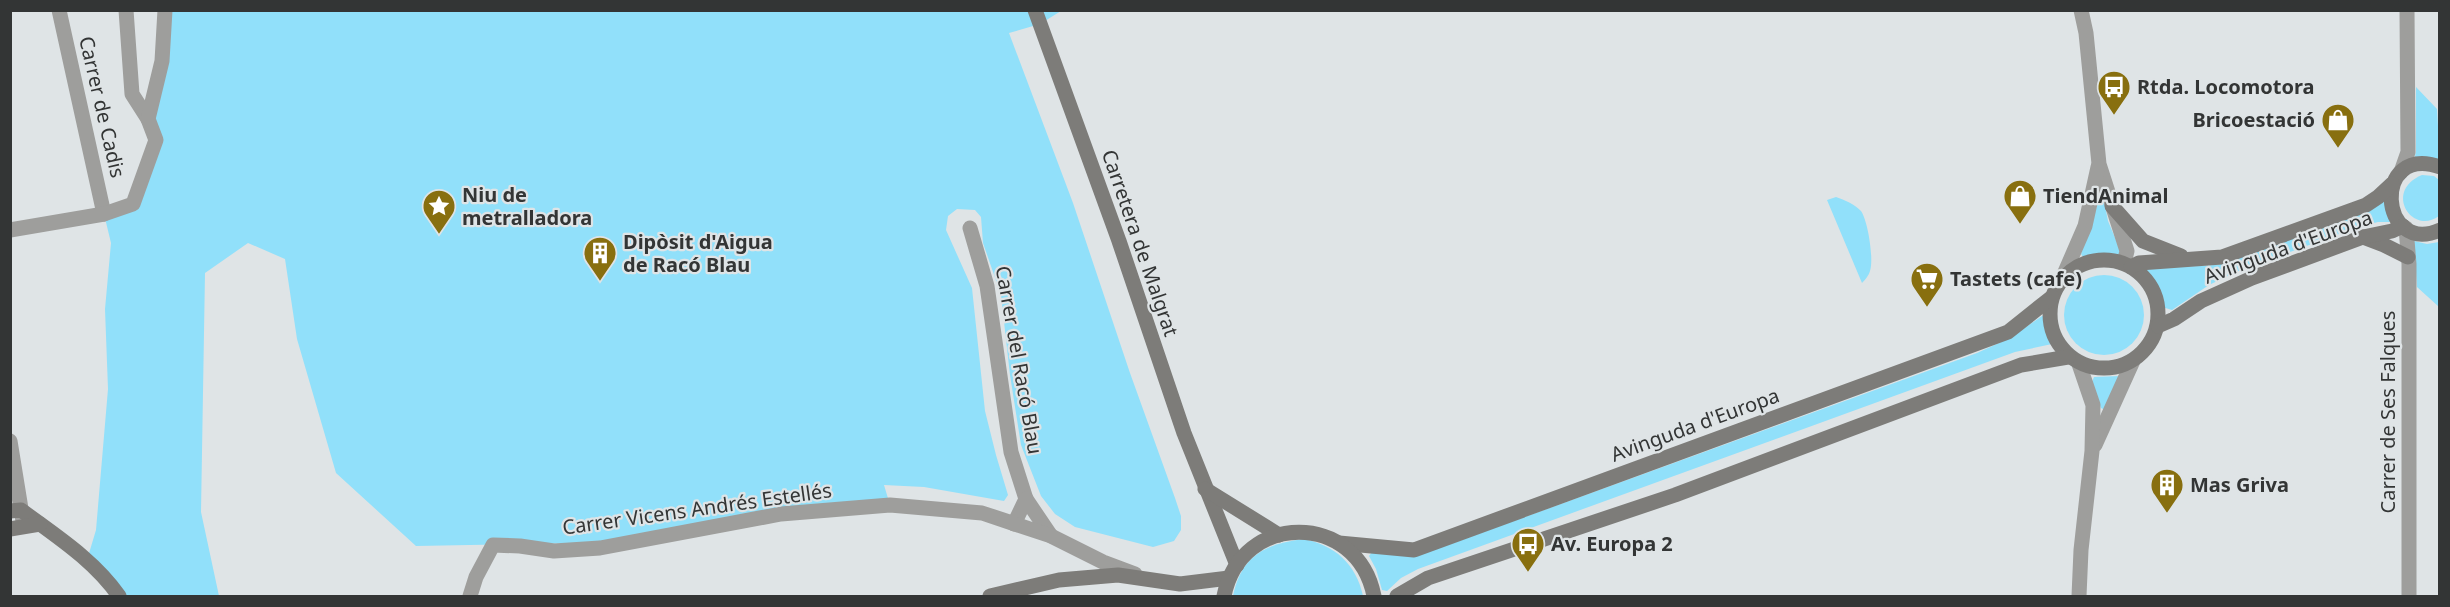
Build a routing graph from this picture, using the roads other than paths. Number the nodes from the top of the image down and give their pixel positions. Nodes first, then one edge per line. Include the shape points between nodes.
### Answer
1 (59, 10) edge
2 (126, 10) edge
3 (165, 10) edge
4 (1035, 10) edge
5 (2081, 10) edge
6 (2407, 10) edge
7 (148, 119) junction
8 (2099, 164) junction
9 (2439, 167) edge
10 (2397, 178) junction
11 (2112, 206) junction
12 (104, 214) junction
13 (2404, 227) junction
14 (970, 228) dead end
15 (10, 230) edge
16 (2439, 230) edge
17 (2363, 237) junction
18 (2408, 257) junction
19 (2196, 260) junction
20 (2128, 265) junction
21 (2062, 279) junction
22 (2052, 297) junction
23 (2158, 326) junction
24 (2074, 360) junction
25 (2133, 361) junction
26 (10, 441) edge
27 (2092, 451) junction
28 (1205, 489) junction
29 (1026, 499) junction
30 (16, 511) edge
31 (1014, 524) junction
32 (17, 528) edge
33 (46, 528) junction
34 (1280, 535) junction
35 (1051, 536) junction
36 (1339, 543) junction
37 (1233, 571) junction
38 (1147, 578) junction
39 (1180, 584) junction
40 (119, 597) edge
41 (470, 597) edge
42 (990, 597) edge
43 (1197, 597) edge
44 (1224, 597) edge
45 (1374, 597) edge
46 (1397, 597) edge
47 (2079, 597) edge
48 (2409, 597) edge

1 - 12 street, Carrer de Cadis
2 - 7 street via 132,94
3 - 7 street via 162,61
4 - 28 street, Carretera de Malgrat
5 - 8 street
6 - 10 street via 2408,152
7 - 12 street via 156,140 133,204
8 - 11 street
8 - 21 street via 2085,226
9 - 10 street via 2429,163 2414,165
10 - 13 street via 2389,200 2393,214
10 - 19 street, Avinguda d'Europa via 2366,205 2241,252
11 - 19 street via 2144,241
11 - 20 street
12 - 15 street
13 - 16 street via 2419,234
13 - 17 street, Avinguda d'Europa
13 - 18 street, Carrer de Ses Falques
14 - 29 street, Carrer del Racó Blau via 987,286 1011,452
17 - 18 street
17 - 23 street, Avinguda d'Europa via 2252,278
18 - 48 street, Carrer de Ses Falques
19 - 20 street, Avinguda d'Europa
20 - 21 street via 2102,259 2080,265
20 - 23 street via 2148,282 2158,303
21 - 22 street
22 - 24 street via 2058,342
22 - 36 street, Avinguda d'Europa via 2008,332 1414,550
23 - 25 street via 2149,346
24 - 25 street via 2097,369
24 - 27 street via 2093,405
24 - 46 street via 2021,365 1675,495 1428,578
25 - 27 street
26 - 30 street
27 - 47 street
28 - 34 street
28 - 37 street, Carretera de Malgrat
29 - 31 street
29 - 35 street, Carrer del Racó Blau
30 - 32 street
30 - 33 street
31 - 35 street, Carrer Vicens Andrés Estellés
31 - 41 street, Carrer Vicens Andrés Estellés via 982,513 890,505 780,514 600,548 554,551 493,545
32 - 33 street
33 - 40 street via 87,560
34 - 36 street via 1310,533
34 - 37 street via 1251,549
35 - 38 street, Carrer Vicens Andrés Estellés
36 - 45 street via 1364,568
37 - 39 street
37 - 44 street
38 - 39 street
38 - 42 street via 1059,580
39 - 43 street

